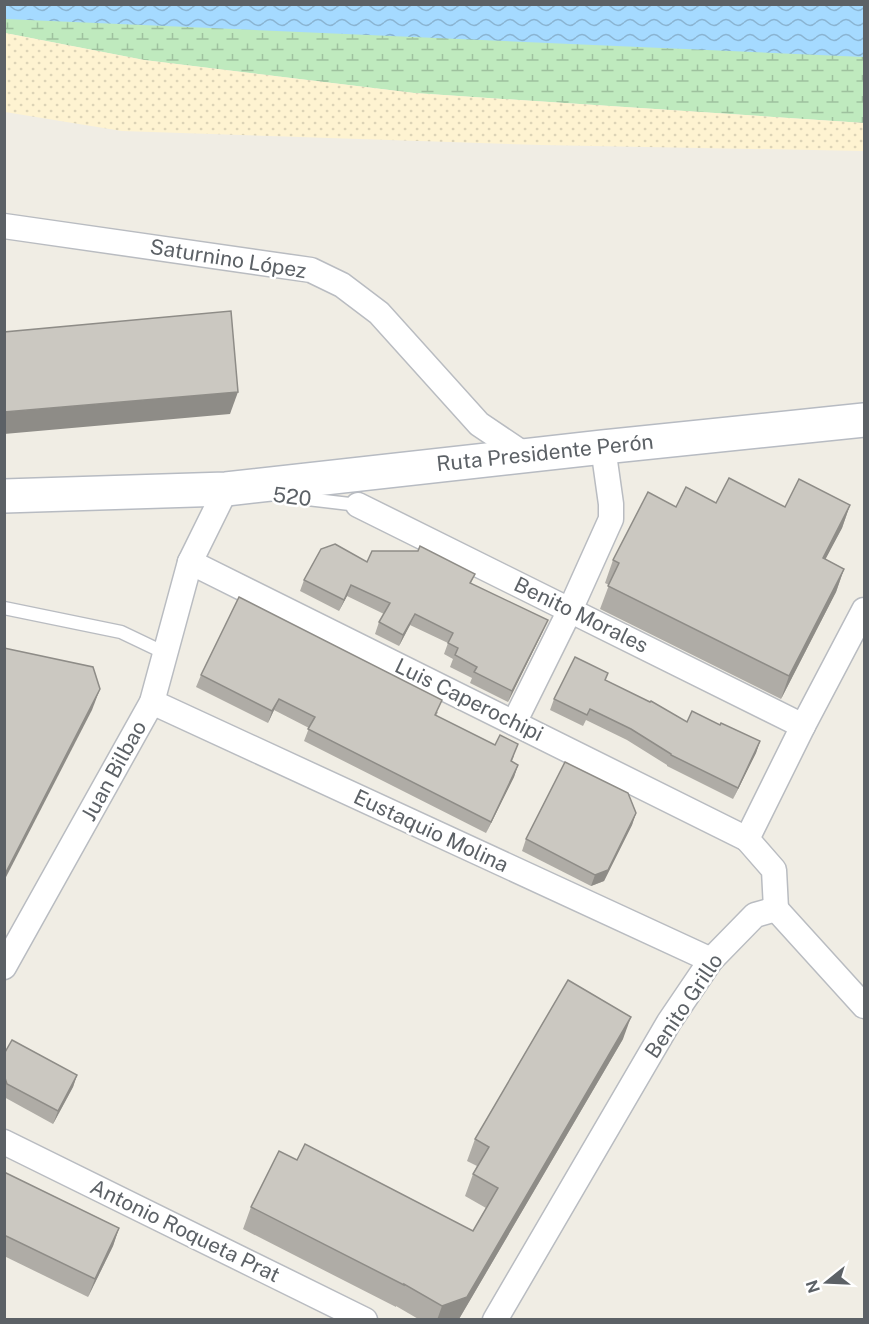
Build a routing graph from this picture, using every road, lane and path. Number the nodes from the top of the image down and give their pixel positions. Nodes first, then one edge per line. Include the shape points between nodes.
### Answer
1 (4, 226) edge
2 (864, 420) edge
3 (603, 447) junction
4 (525, 455) junction
5 (226, 489) junction
6 (4, 496) edge
7 (358, 505) joint
8 (190, 562) junction
9 (4, 609) edge
10 (570, 610) junction
11 (864, 610) edge
12 (165, 653) junction
13 (152, 702) junction
14 (514, 723) junction
15 (803, 726) junction
16 (747, 839) junction
17 (776, 909) junction
18 (711, 960) junction
19 (4, 967) edge
20 (864, 1006) edge
21 (4, 1142) edge
22 (365, 1320) edge
23 (495, 1320) edge

1 - 4 street, Saturnino López via 311,270 342,285 379,313 479,424
2 - 3 main road, Ruta Presidente Perón
3 - 4 main road, Ruta Presidente Perón
3 - 10 street via 611,519
4 - 5 main road, Ruta Presidente Perón
5 - 6 main road
5 - 7 lane, 520
5 - 8 street, Juan Bilbao
7 - 10 street, Benito Morales
8 - 12 street, Juan Bilbao
8 - 14 street, Luis Caperochipi
9 - 12 lane via 121,632
10 - 14 street
10 - 15 street, Benito Morales
11 - 15 street
12 - 13 street, Juan Bilbao
13 - 18 street, Eustaquio Molina
13 - 19 street, Juan Bilbao
14 - 16 street, Luis Caperochipi
15 - 16 street
16 - 17 street via 774,870
17 - 18 street, Benito Grillo via 755,915
17 - 20 street
18 - 23 street, Benito Grillo via 669,1022
21 - 22 street, Antonio Roqueta Prat

